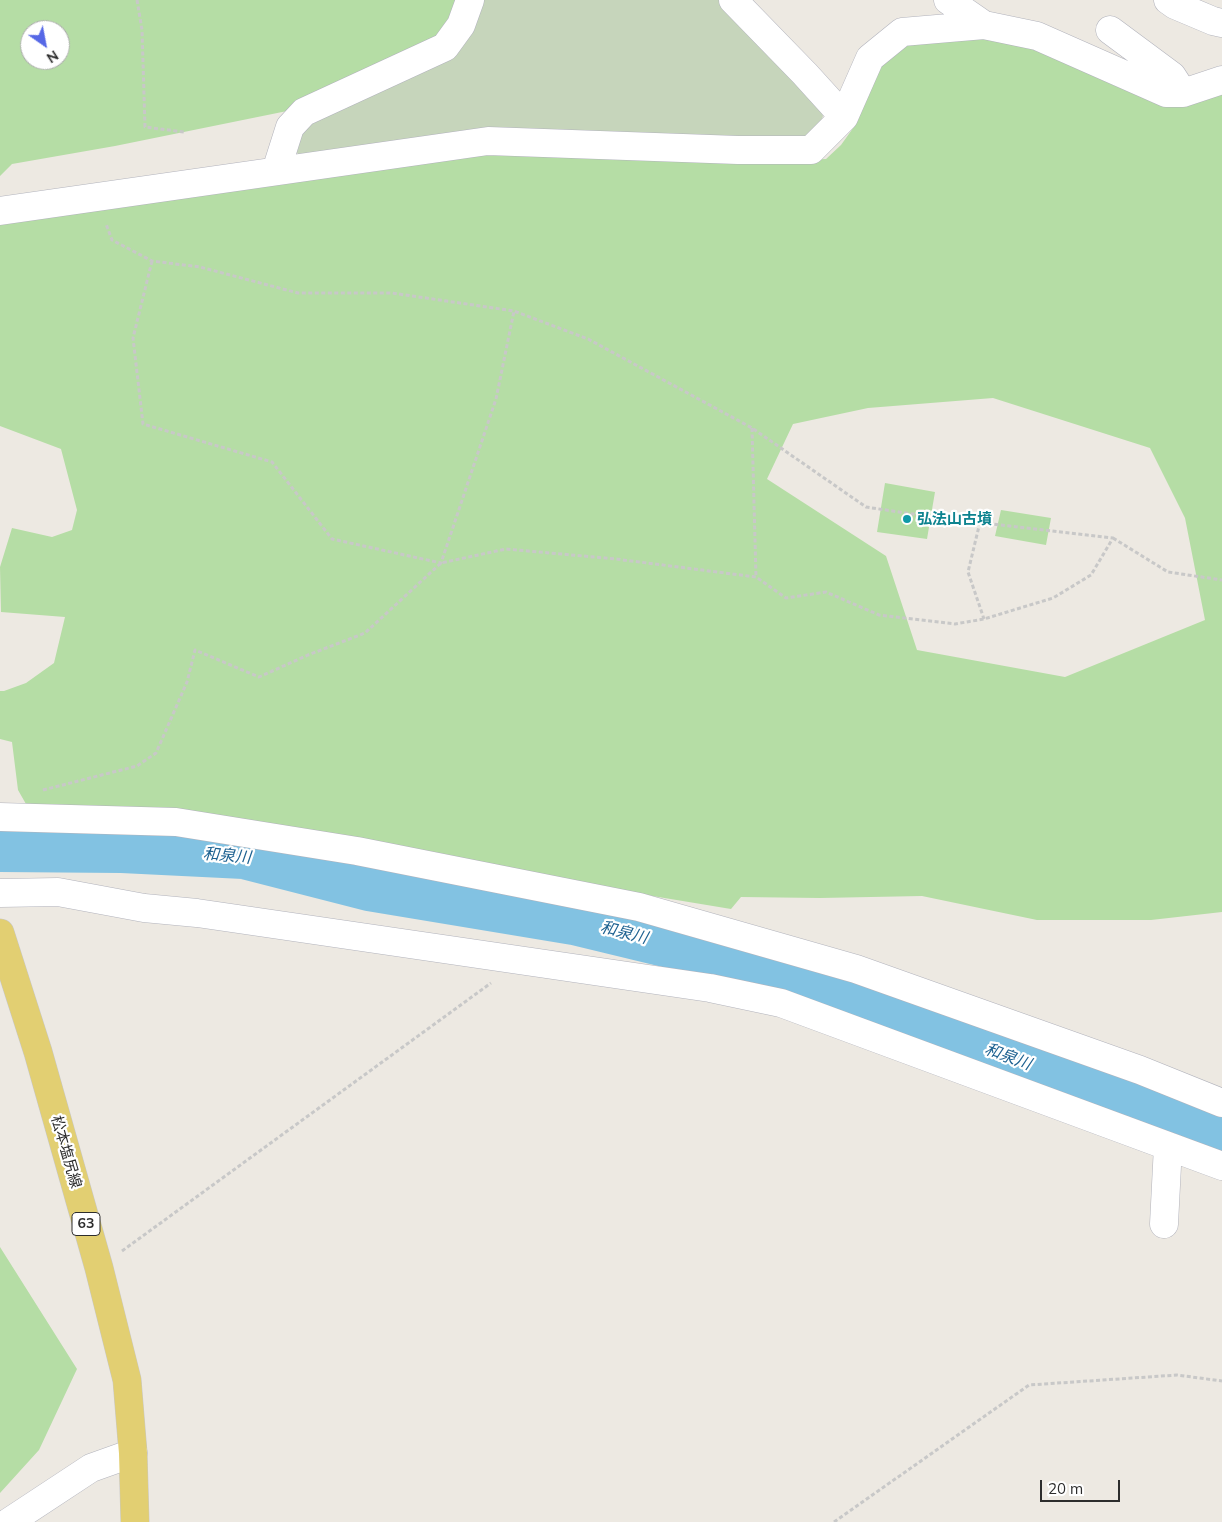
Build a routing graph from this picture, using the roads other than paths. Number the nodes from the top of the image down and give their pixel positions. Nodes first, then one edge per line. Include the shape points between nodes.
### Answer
1 (470, 0) edge
2 (733, 0) edge
3 (948, 0) edge
4 (1168, 0) edge
5 (1222, 23) edge
6 (984, 25) junction
7 (1110, 30) dead end
8 (1222, 80) edge
9 (1183, 94) junction
10 (844, 116) junction
11 (276, 171) junction
12 (0, 210) edge
13 (0, 817) edge
14 (0, 894) edge
15 (0, 932) edge
16 (1222, 1103) edge
17 (1168, 1146) junction
18 (1222, 1166) edge
19 (1164, 1224) dead end
20 (134, 1452) junction
21 (9, 1522) edge
22 (135, 1522) edge

1 - 11 street via 461,25 445,47 304,112 290,126
2 - 10 street
3 - 6 street
4 - 5 street
6 - 9 street via 1037,36 1166,93
6 - 10 street via 902,32 870,58
7 - 9 street via 1172,76
8 - 9 street
10 - 11 street via 812,150 488,141
11 - 12 street
13 - 16 street via 176,822 357,851 639,907 856,969 1140,1070
14 - 17 street via 58,892 144,908 710,988 781,1003
15 - 20 main road, 松本塩尻線 / 63 via 38,1052 99,1268 127,1380
17 - 18 street
17 - 19 street
20 - 21 street via 91,1468
20 - 22 main road, 松本塩尻線 / 63

